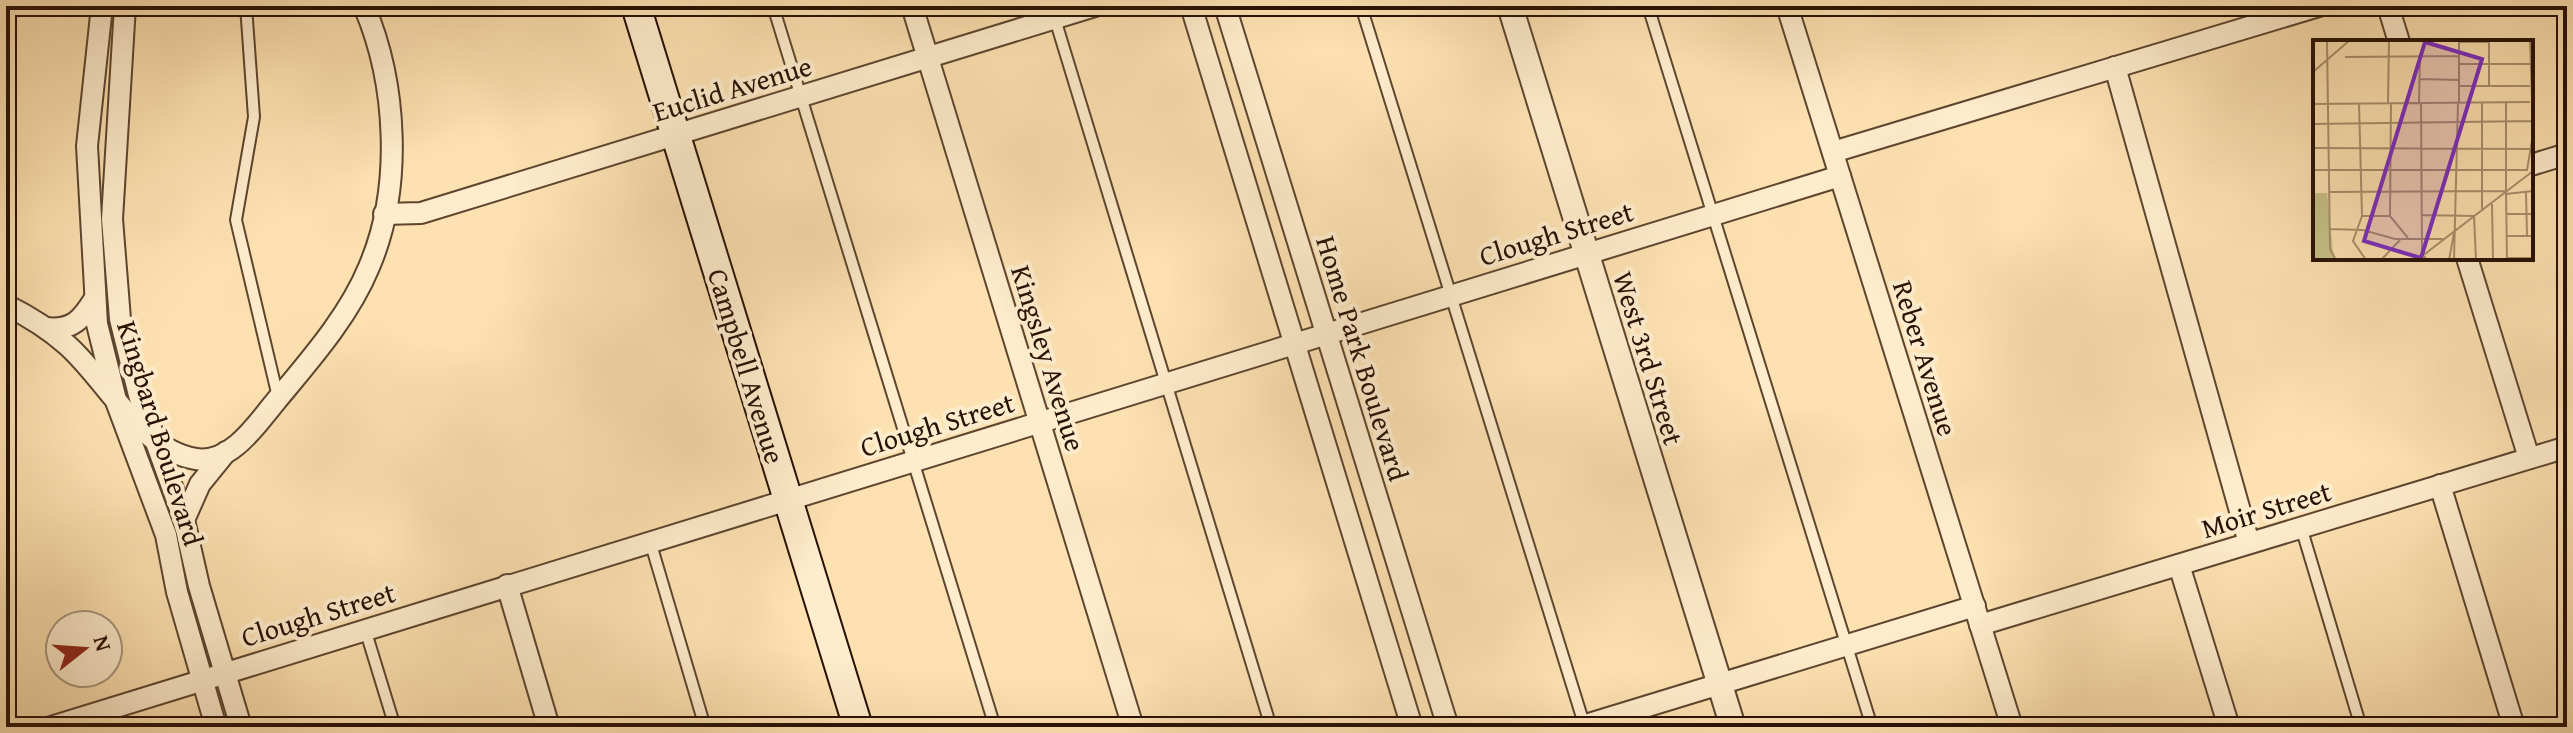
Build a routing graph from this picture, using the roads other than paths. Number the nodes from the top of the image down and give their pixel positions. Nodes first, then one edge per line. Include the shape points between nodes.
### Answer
1 (102, 6) edge
2 (125, 6) edge
3 (246, 6) edge
4 (364, 6) edge
5 (636, 6) edge
6 (773, 6) edge
7 (912, 6) edge
8 (1095, 6) edge
9 (1191, 6) edge
10 (1225, 6) edge
11 (1361, 6) edge
12 (1510, 6) edge
13 (1648, 6) edge
14 (1787, 6) edge
15 (2319, 6) edge
16 (2388, 6) edge
17 (1053, 12) edge
18 (2398, 40) edge
19 (928, 57) junction
20 (2115, 67) junction
21 (801, 96) junction
22 (675, 135) junction
23 (1833, 152) junction
24 (2567, 154) edge
25 (2533, 164) edge
26 (1840, 176) junction
27 (384, 214) junction
28 (1712, 215) junction
29 (1585, 254) junction
30 (2468, 260) edge
31 (1451, 295) junction
32 (95, 298) junction
33 (6, 305) edge
34 (46, 328) junction
35 (1326, 333) junction
36 (1294, 343) junction
37 (1168, 382) junction
38 (278, 399) junction
39 (117, 404) junction
40 (1039, 422) junction
41 (158, 442) junction
42 (2567, 447) edge
43 (226, 452) junction
44 (2529, 458) junction
45 (911, 461) junction
46 (2440, 485) junction
47 (788, 499) junction
48 (184, 520) junction
49 (2301, 527) junction
50 (650, 541) junction
51 (2249, 543) junction
52 (2179, 565) junction
53 (507, 585) junction
54 (1978, 615) junction
55 (365, 629) junction
56 (1847, 645) junction
57 (224, 672) junction
58 (202, 679) junction
59 (1719, 684) junction
60 (1583, 726) edge
61 (51, 727) edge
62 (216, 727) edge
63 (241, 727) edge
64 (395, 727) edge
65 (549, 727) edge
66 (705, 727) edge
67 (858, 727) edge
68 (995, 727) edge
69 (1133, 727) edge
70 (1271, 727) edge
71 (1412, 727) edge
72 (1448, 727) edge
73 (1733, 727) edge
74 (1872, 727) edge
75 (2012, 727) edge
76 (2229, 727) edge
77 (2361, 727) edge
78 (2514, 727) edge

1 - 32 street, Kingbard Boulevard via 87,146
2 - 41 street, Kingbard Boulevard via 114,149 116,276 128,357
3 - 38 lane via 254,117 236,220
4 - 27 street via 388,82
5 - 22 main road, Campbell Avenue
6 - 21 lane
7 - 19 street, Kingsley Avenue
8 - 17 street, Euclid Avenue
9 - 36 street
10 - 35 street, Home Park Boulevard
11 - 31 lane
12 - 29 street, West 3rd Street
13 - 28 lane
14 - 23 street, Reber Avenue
15 - 20 street
16 - 18 street
17 - 19 street, Euclid Avenue
17 - 37 lane
19 - 21 street, Euclid Avenue
19 - 40 street, Kingsley Avenue
20 - 23 street
20 - 51 street
21 - 22 street, Euclid Avenue
21 - 45 lane
22 - 27 street, Euclid Avenue via 421,213
22 - 47 main road, Campbell Avenue
23 - 26 street, Reber Avenue
24 - 25 street
26 - 28 street, Clough Street
26 - 54 street, Reber Avenue
27 - 38 street via 378,243 353,298
28 - 29 street, Clough Street
28 - 56 lane
29 - 31 street, Clough Street
29 - 59 street, West 3rd Street
30 - 44 street
31 - 35 street, Clough Street
31 - 60 lane
32 - 34 street via 82,320 58,330
32 - 39 street, Kingbard Boulevard
33 - 34 street
34 - 39 street via 92,370
35 - 36 street, Clough Street
35 - 72 street, Home Park Boulevard
36 - 37 street, Clough Street
36 - 71 street
37 - 40 street, Clough Street
37 - 70 lane
38 - 43 street
39 - 41 street
39 - 58 street, Kingbard Boulevard via 166,535
40 - 45 street, Clough Street
40 - 69 street, Kingsley Avenue
41 - 43 street via 199,460
41 - 48 street, Kingbard Boulevard
42 - 44 street, Moir Street
43 - 48 street via 200,484
44 - 46 street, Moir Street
45 - 47 street, Clough Street
45 - 68 lane
46 - 49 street, Moir Street
46 - 78 street
47 - 50 street, Clough Street
47 - 67 main road, Campbell Avenue
48 - 57 street, Kingbard Boulevard
49 - 51 street, Moir Street
49 - 77 lane
50 - 53 street, Clough Street
50 - 66 lane
51 - 52 street, Moir Street
52 - 54 street, Moir Street
52 - 76 street
53 - 55 street, Clough Street
53 - 65 street
54 - 56 street, Moir Street
54 - 75 street, Reber Avenue
55 - 57 street, Clough Street
55 - 64 lane
56 - 59 street, Moir Street
56 - 74 lane
57 - 58 street, Clough Street
57 - 63 street, Kingbard Boulevard
58 - 61 street, Clough Street
58 - 62 street, Kingbard Boulevard
59 - 60 street, Moir Street
59 - 73 street, West 3rd Street

